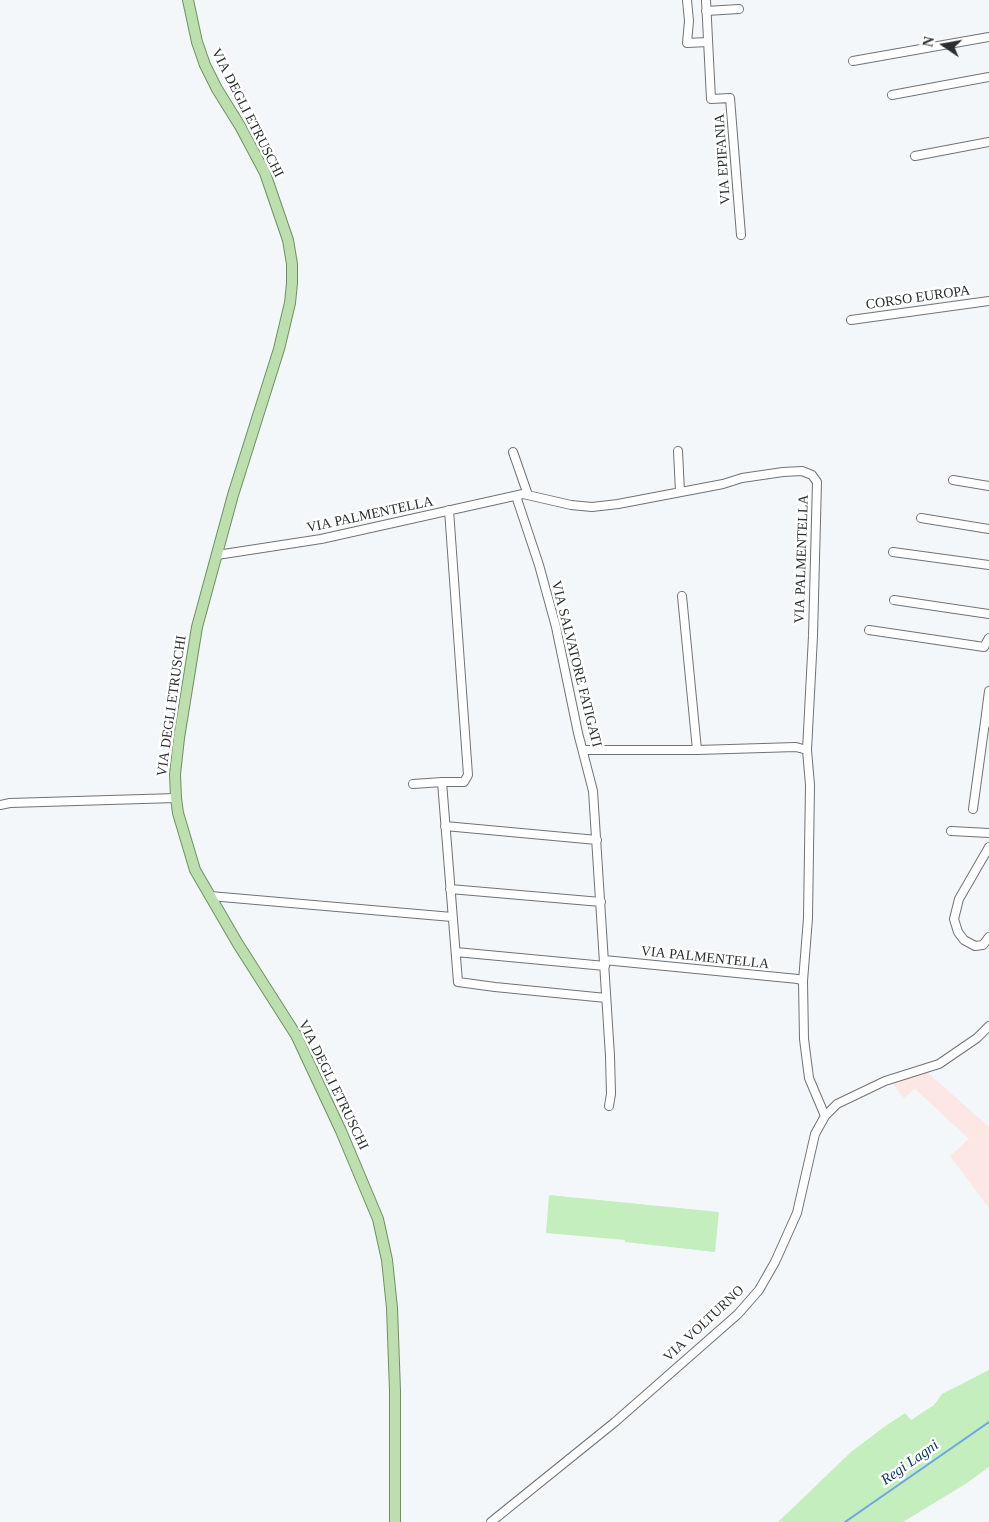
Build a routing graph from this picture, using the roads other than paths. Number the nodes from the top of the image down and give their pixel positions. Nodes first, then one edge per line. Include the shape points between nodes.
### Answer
1 (188, 0) edge
2 (687, 0) edge
3 (706, 0) edge
4 (739, 9) dead end
5 (706, 11) junction
6 (989, 37) edge
7 (708, 42) junction
8 (853, 61) dead end
9 (989, 77) edge
10 (892, 96) dead end
11 (989, 142) edge
12 (915, 156) dead end
13 (741, 235) dead end
14 (989, 300) edge
15 (851, 320) dead end
16 (678, 451) dead end
17 (513, 452) dead end
18 (953, 480) dead end
19 (989, 486) edge
20 (680, 492) junction
21 (528, 495) junction
22 (516, 496) junction
23 (449, 510) junction
24 (921, 518) dead end
25 (989, 529) edge
26 (893, 552) dead end
27 (217, 555) junction
28 (989, 565) edge
29 (682, 596) dead end
30 (894, 600) dead end
31 (989, 614) edge
32 (869, 630) dead end
33 (989, 638) edge
34 (989, 691) edge
35 (987, 722) edge
36 (584, 750) junction
37 (697, 750) junction
38 (807, 750) junction
39 (442, 782) junction
40 (414, 784) dead end
41 (176, 798) junction
42 (0, 804) edge
43 (973, 809) dead end
44 (445, 826) junction
45 (951, 831) dead end
46 (989, 833) edge
47 (597, 840) junction
48 (989, 847) edge
49 (450, 888) junction
50 (210, 896) junction
51 (601, 902) junction
52 (452, 917) junction
53 (989, 937) edge
54 (456, 952) junction
55 (605, 963) junction
56 (803, 981) junction
57 (606, 998) junction
58 (989, 1026) edge
59 (608, 1106) dead end
60 (825, 1116) junction
61 (395, 1522) edge
62 (491, 1522) edge

1 - 27 main road, VIA DEGLI ETRUSCHI via 205,65 265,173 288,240 292,264 286,325
2 - 7 street via 687,43
3 - 5 street, VIA EPIFANIA
4 - 5 street
5 - 7 street, VIA EPIFANIA
6 - 8 street
7 - 13 street, VIA EPIFANIA via 711,99 730,98
9 - 10 street
11 - 12 street
14 - 15 street, CORSO EUROPA
16 - 20 street
17 - 21 street
18 - 19 street
20 - 21 street, VIA PALMENTELLA via 592,507
20 - 38 street, VIA PALMENTELLA via 783,472 807,472 816,478
21 - 22 street, VIA PALMENTELLA
22 - 23 street, VIA PALMENTELLA
22 - 36 street, VIA SALVATORE FATIGATI via 556,627
23 - 27 street, VIA PALMENTELLA via 321,539
23 - 39 street via 468,775 464,782
24 - 25 street
26 - 28 street
27 - 41 main road, VIA DEGLI ETRUSCHI via 191,661 175,774
29 - 37 street
30 - 31 street
32 - 33 street via 984,648
34 - 35 street
35 - 43 street
36 - 37 street
36 - 47 street, VIA SALVATORE FATIGATI via 593,791
37 - 38 street via 796,747
38 - 56 street, VIA PALMENTELLA via 810,785 808,918
39 - 40 street
39 - 44 street
41 - 42 street
41 - 50 main road, VIA DEGLI ETRUSCHI via 195,870
44 - 47 street
44 - 49 street
45 - 46 street
47 - 51 street, VIA SALVATORE FATIGATI
48 - 53 street via 959,899 954,919 964,940 975,946 982,945
49 - 51 street
49 - 52 street
50 - 52 street
50 - 61 main road, VIA DEGLI ETRUSCHI via 296,1035 342,1132 378,1220 392,1308
51 - 55 street, VIA SALVATORE FATIGATI
52 - 54 street
54 - 55 street
54 - 57 street via 460,984
55 - 56 street, VIA PALMENTELLA
55 - 57 street, VIA SALVATORE FATIGATI
56 - 60 street, VIA PALMENTELLA via 804,1039 809,1078
57 - 59 street, VIA SALVATORE FATIGATI via 611,1087
58 - 60 street, VIA VOLTURNO via 939,1064 885,1081 837,1104
60 - 62 street, VIA VOLTURNO via 815,1134 797,1213 759,1290 738,1314 615,1422

